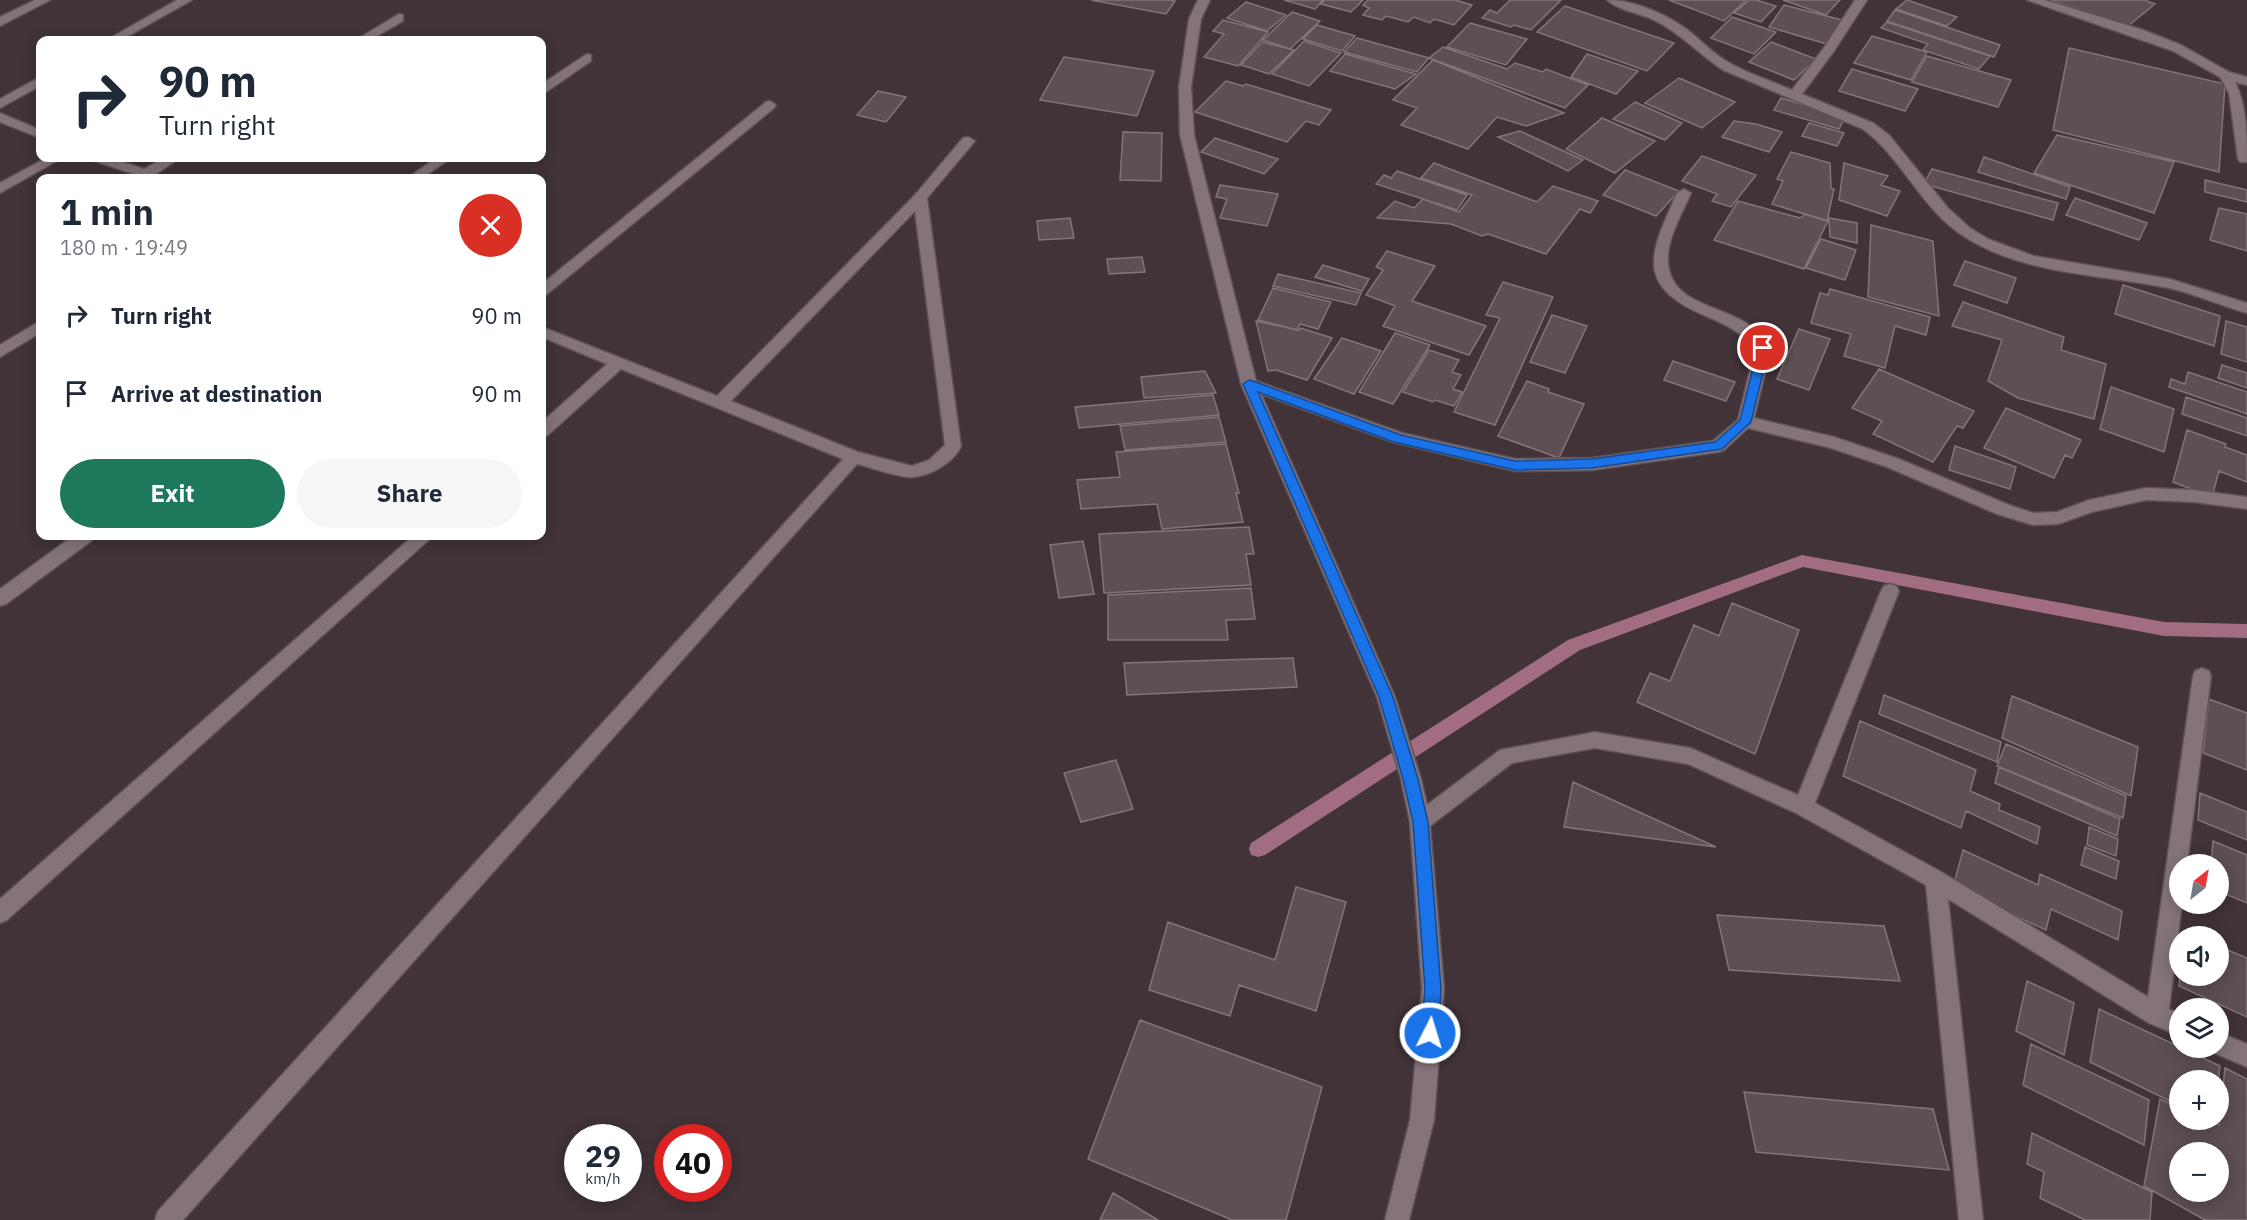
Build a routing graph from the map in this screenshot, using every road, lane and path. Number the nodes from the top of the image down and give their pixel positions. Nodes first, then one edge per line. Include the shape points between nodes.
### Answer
1 (44, 0) edge
2 (186, 0) edge
3 (1204, 0) edge
4 (1613, 0) edge
5 (1861, 0) edge
6 (2033, 0) edge
7 (399, 18) dead end
8 (0, 22) edge
9 (120, 36) edge
10 (369, 36) edge
11 (587, 58) dead end
12 (2225, 75) junction
13 (2247, 81) edge
14 (36, 83) edge
15 (546, 86) edge
16 (1795, 95) junction
17 (0, 104) edge
18 (770, 105) dead end
19 (0, 117) edge
20 (36, 132) edge
21 (968, 141) dead end
22 (2245, 159) dead end
23 (48, 162) edge
24 (111, 162) edge
25 (168, 162) edge
26 (438, 162) edge
27 (145, 174) edge
28 (153, 174) edge
29 (420, 174) edge
30 (0, 189) edge
31 (1684, 193) dead end
32 (920, 198) junction
33 (546, 288) edge
34 (2247, 308) edge
35 (36, 329) edge
36 (546, 334) edge
37 (0, 352) edge
38 (617, 364) junction
39 (1249, 384) junction
40 (720, 403) junction
41 (1745, 422) junction
42 (546, 427) edge
43 (854, 457) junction
44 (2247, 503) edge
45 (80, 540) edge
46 (420, 540) edge
47 (1890, 591) dead end
48 (0, 599) edge
49 (2202, 676) dead end
50 (1803, 807) junction
51 (1420, 822) junction
52 (1936, 880) junction
53 (0, 913) edge
54 (2157, 1015) junction
55 (2169, 1020) edge
56 (2229, 1048) edge
57 (2247, 1056) edge
58 (167, 1220) edge
59 (1397, 1220) edge
60 (1971, 1220) edge

1 - 8 street
2 - 9 street
3 - 39 street via 1196,19 1185,87 1187,135
4 - 16 street via 1682,31 1707,55 1727,67
5 - 16 street
6 - 12 street via 2139,33 2177,48
7 - 10 street
11 - 15 street
12 - 13 street
12 - 22 street via 2235,93
14 - 17 street
16 - 34 street via 1845,115 1884,138 1947,214 1986,244 2082,270 2194,290
18 - 33 street
19 - 20 street
21 - 32 street
23 - 30 street
24 - 27 street
25 - 28 street
26 - 29 street
31 - 41 street via 1661,252 1660,271 1667,288 1682,301 1735,321 1758,337 1763,348
32 - 40 street
32 - 43 street via 953,447 935,464 912,472
35 - 37 street
36 - 38 street
38 - 40 street
38 - 42 street
39 - 41 street via 1399,438 1515,465 1592,464 1718,446
39 - 51 street via 1386,697
40 - 43 street
41 - 44 street via 1834,443 2033,519 2058,518 2089,506 2146,494
43 - 58 street
45 - 48 street
46 - 53 street
47 - 50 street
49 - 54 street
50 - 51 street via 1690,756 1595,740 1507,756
50 - 52 street
51 - 59 street via 1433,989 1422,1120
52 - 54 street
52 - 60 street
54 - 55 street
56 - 57 street

